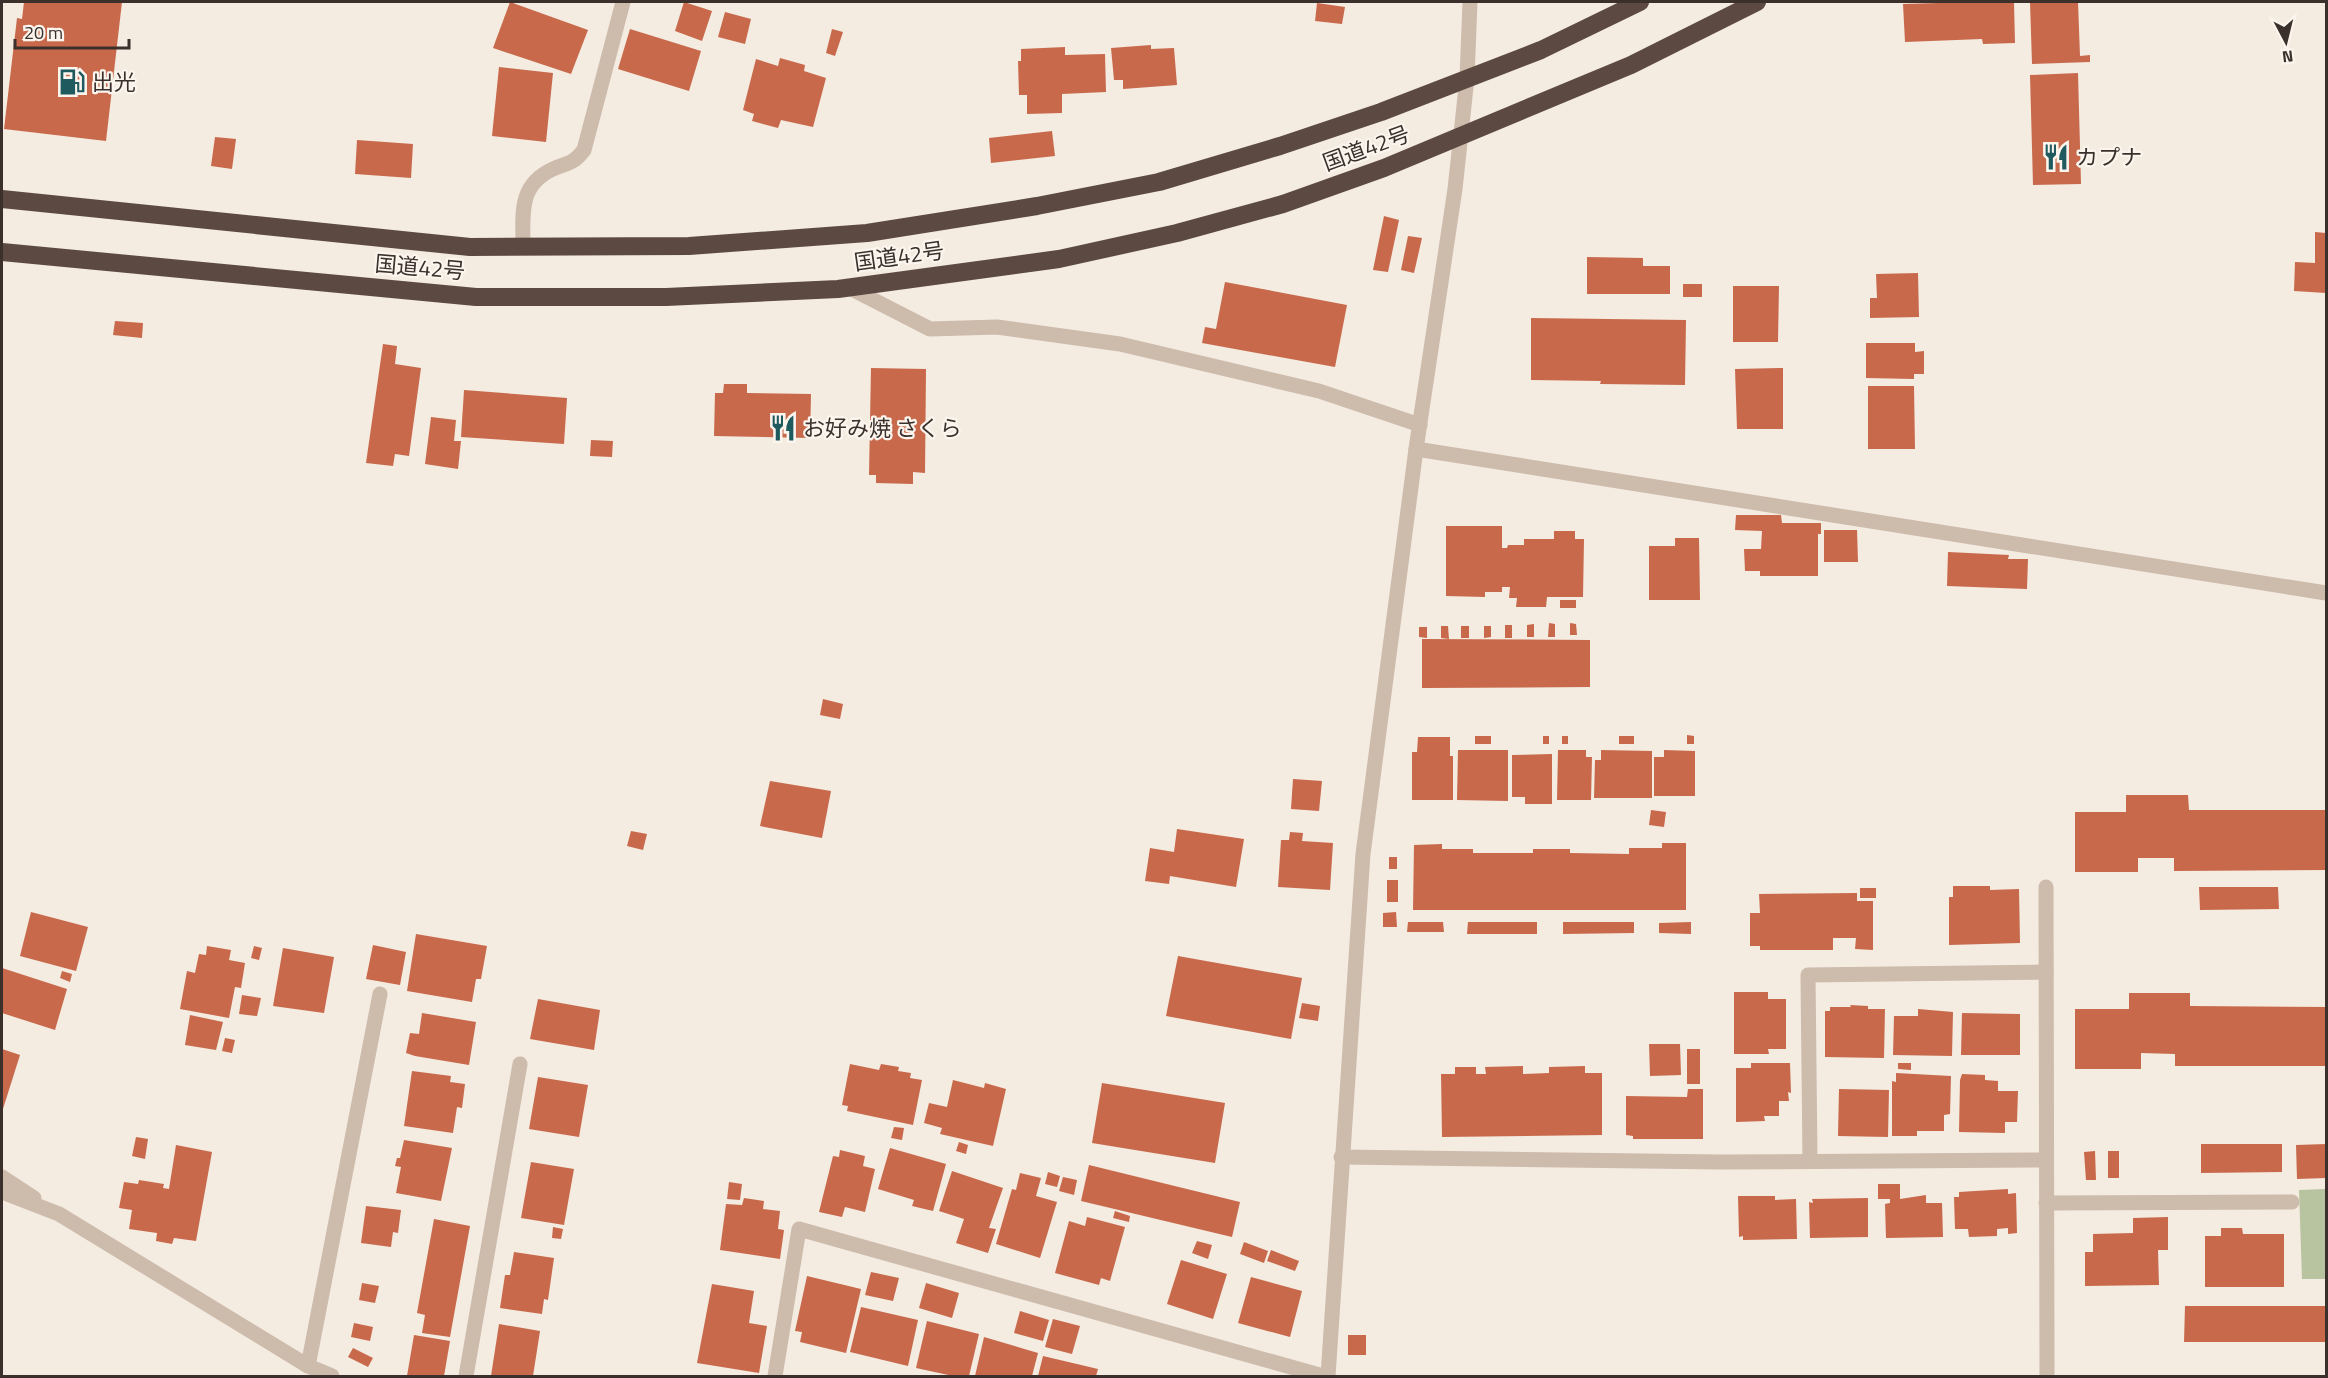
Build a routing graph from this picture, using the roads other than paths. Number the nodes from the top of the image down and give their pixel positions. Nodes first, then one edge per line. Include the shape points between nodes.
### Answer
1 (623, 2) edge
2 (1470, 2) edge
3 (1640, 2) edge
4 (1756, 2) edge
5 (1467, 78) junction
6 (1461, 138) junction
7 (2, 199) edge
8 (523, 246) junction
9 (2, 252) edge
10 (848, 287) junction
11 (1420, 425) junction
12 (1416, 449) junction
13 (2326, 593) edge
14 (2046, 886) dead end
15 (2046, 972) junction
16 (380, 994) dead end
17 (520, 1064) dead end
18 (1341, 1157) junction
19 (2046, 1160) junction
20 (1810, 1161) junction
21 (2, 1177) edge
22 (2, 1192) edge
23 (2292, 1202) dead end
24 (2046, 1203) junction
25 (59, 1214) junction
26 (308, 1366) junction
27 (333, 1377) edge
28 (466, 1377) edge
29 (775, 1377) edge
30 (1323, 1377) edge
31 (1328, 1377) edge
32 (2047, 1377) edge

1 - 8 street via 584,150 575,162 535,181 523,201
2 - 5 street
3 - 5 highway, 国道42号 via 1540,50
4 - 6 highway, 国道42号 via 1631,64
5 - 6 street
5 - 8 highway, 国道42号 via 1269,150 1159,182 1037,206 867,233 689,246
6 - 10 highway, 国道42号 via 1282,204 1177,234 1059,259
6 - 11 street
7 - 8 highway, 国道42号 via 470,246
9 - 10 highway, 国道42号 via 476,297 666,297
10 - 11 street via 930,329 997,327 1120,344 1319,391
11 - 12 street
12 - 13 street
12 - 18 street via 1363,854
14 - 15 street
15 - 19 street
15 - 20 street via 1808,975
16 - 26 street
17 - 28 street
18 - 20 street
18 - 31 street
19 - 20 street
19 - 24 street
21 - 25 street
22 - 25 street
23 - 24 street
24 - 32 street
25 - 26 street
26 - 27 street
29 - 30 street via 799,1229

